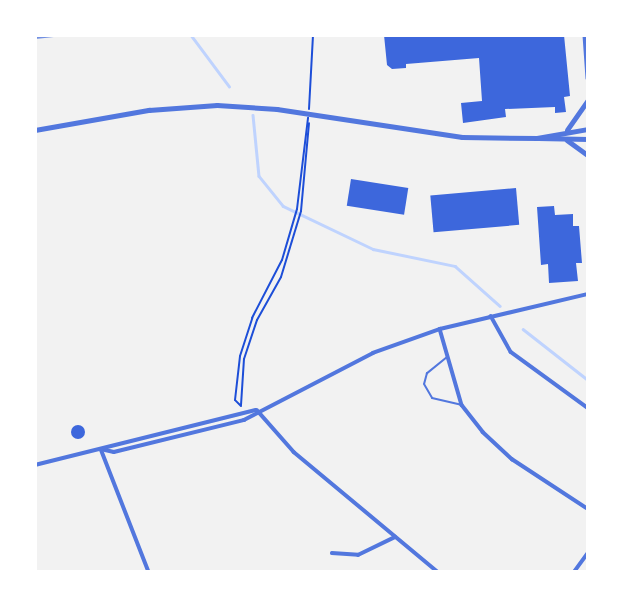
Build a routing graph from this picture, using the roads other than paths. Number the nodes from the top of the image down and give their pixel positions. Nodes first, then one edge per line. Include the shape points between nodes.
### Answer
1 (585, 35) edge
2 (588, 78) edge
3 (588, 100) edge
4 (35, 130) edge
5 (588, 130) edge
6 (566, 131) junction
7 (537, 138) junction
8 (588, 139) edge
9 (566, 140) junction
10 (588, 155) edge
11 (588, 295) edge
12 (491, 316) junction
13 (439, 329) junction
14 (448, 356) junction
15 (462, 405) junction
16 (588, 408) edge
17 (257, 410) junction
18 (102, 449) junction
19 (35, 465) edge
20 (588, 509) edge
21 (395, 537) junction
22 (332, 553) dead end
23 (588, 553) edge
24 (149, 572) edge
25 (438, 572) edge
26 (574, 572) edge

1 - 2 street
3 - 6 street
4 - 7 street via 193,106 247,105 440,135
5 - 6 street
6 - 7 street
7 - 9 street
8 - 9 street
9 - 10 street
11 - 12 street
12 - 13 street
12 - 16 street via 512,352
13 - 14 street
13 - 17 street via 373,353
14 - 15 street
14 - 15 lane via 427,373 424,384 432,398
15 - 20 street via 512,459
17 - 18 street
17 - 18 street via 244,420 114,452
17 - 21 street via 294,452
18 - 19 street
18 - 24 street
21 - 22 street via 358,555
21 - 25 street
23 - 26 street

